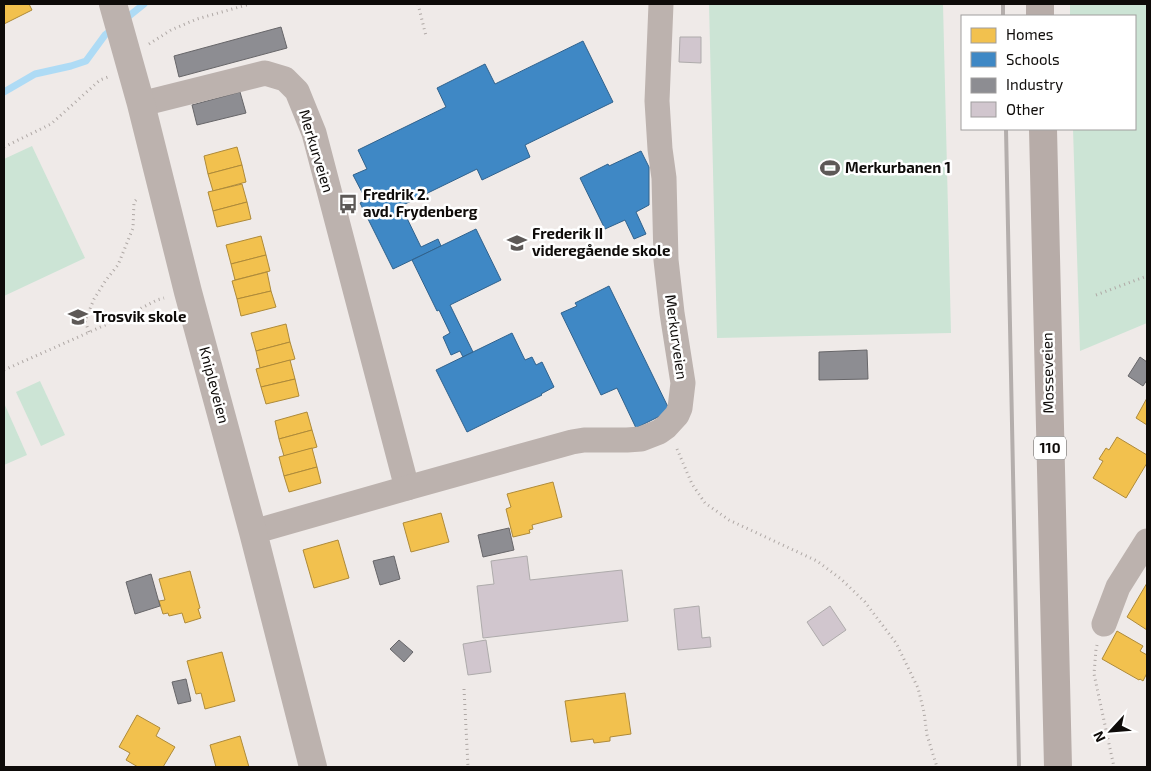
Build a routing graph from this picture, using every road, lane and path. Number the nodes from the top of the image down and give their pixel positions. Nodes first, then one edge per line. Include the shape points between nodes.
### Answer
1 (250, 4) edge
2 (418, 4) edge
3 (661, 4) edge
4 (114, 6) edge
5 (426, 36) dead end
6 (136, 43) junction
7 (114, 76) dead end
8 (141, 104) junction
9 (1043, 130) edge
10 (4, 147) edge
11 (138, 198) dead end
12 (1147, 276) edge
13 (188, 292) junction
14 (1096, 295) dead end
15 (89, 332) junction
16 (4, 370) edge
17 (666, 427) junction
18 (407, 488) junction
19 (253, 532) junction
20 (1147, 541) edge
21 (1104, 624) joint
22 (464, 688) dead end
23 (313, 767) edge
24 (468, 767) edge
25 (937, 767) edge
26 (1058, 767) edge
27 (1114, 767) edge

1 - 6 path via 197,19
2 - 5 path
3 - 17 street, Merkurveien via 656,101 664,178 666,260 683,383 680,408
4 - 6 street, Knipleveien
6 - 8 street, Knipleveien
7 - 10 path via 100,80 51,124
8 - 13 street, Knipleveien
8 - 18 street, Merkurveien via 265,73 286,79 297,91 314,133
9 - 26 highway, Mosseveien / 110
11 - 15 path via 134,202 134,228 122,256 94,299 86,321
12 - 14 path
13 - 15 path via 157,300
13 - 19 street, Knipleveien
15 - 16 path
17 - 18 street, Merkurveien via 641,439 572,442
17 - 25 path via 692,484 705,504 729,520 816,561 841,579 877,617 896,643 918,688
18 - 19 street, Merkurveien
19 - 23 street, Knipleveien
20 - 21 street via 1118,587
21 - 27 path via 1096,649 1094,674
22 - 24 path

